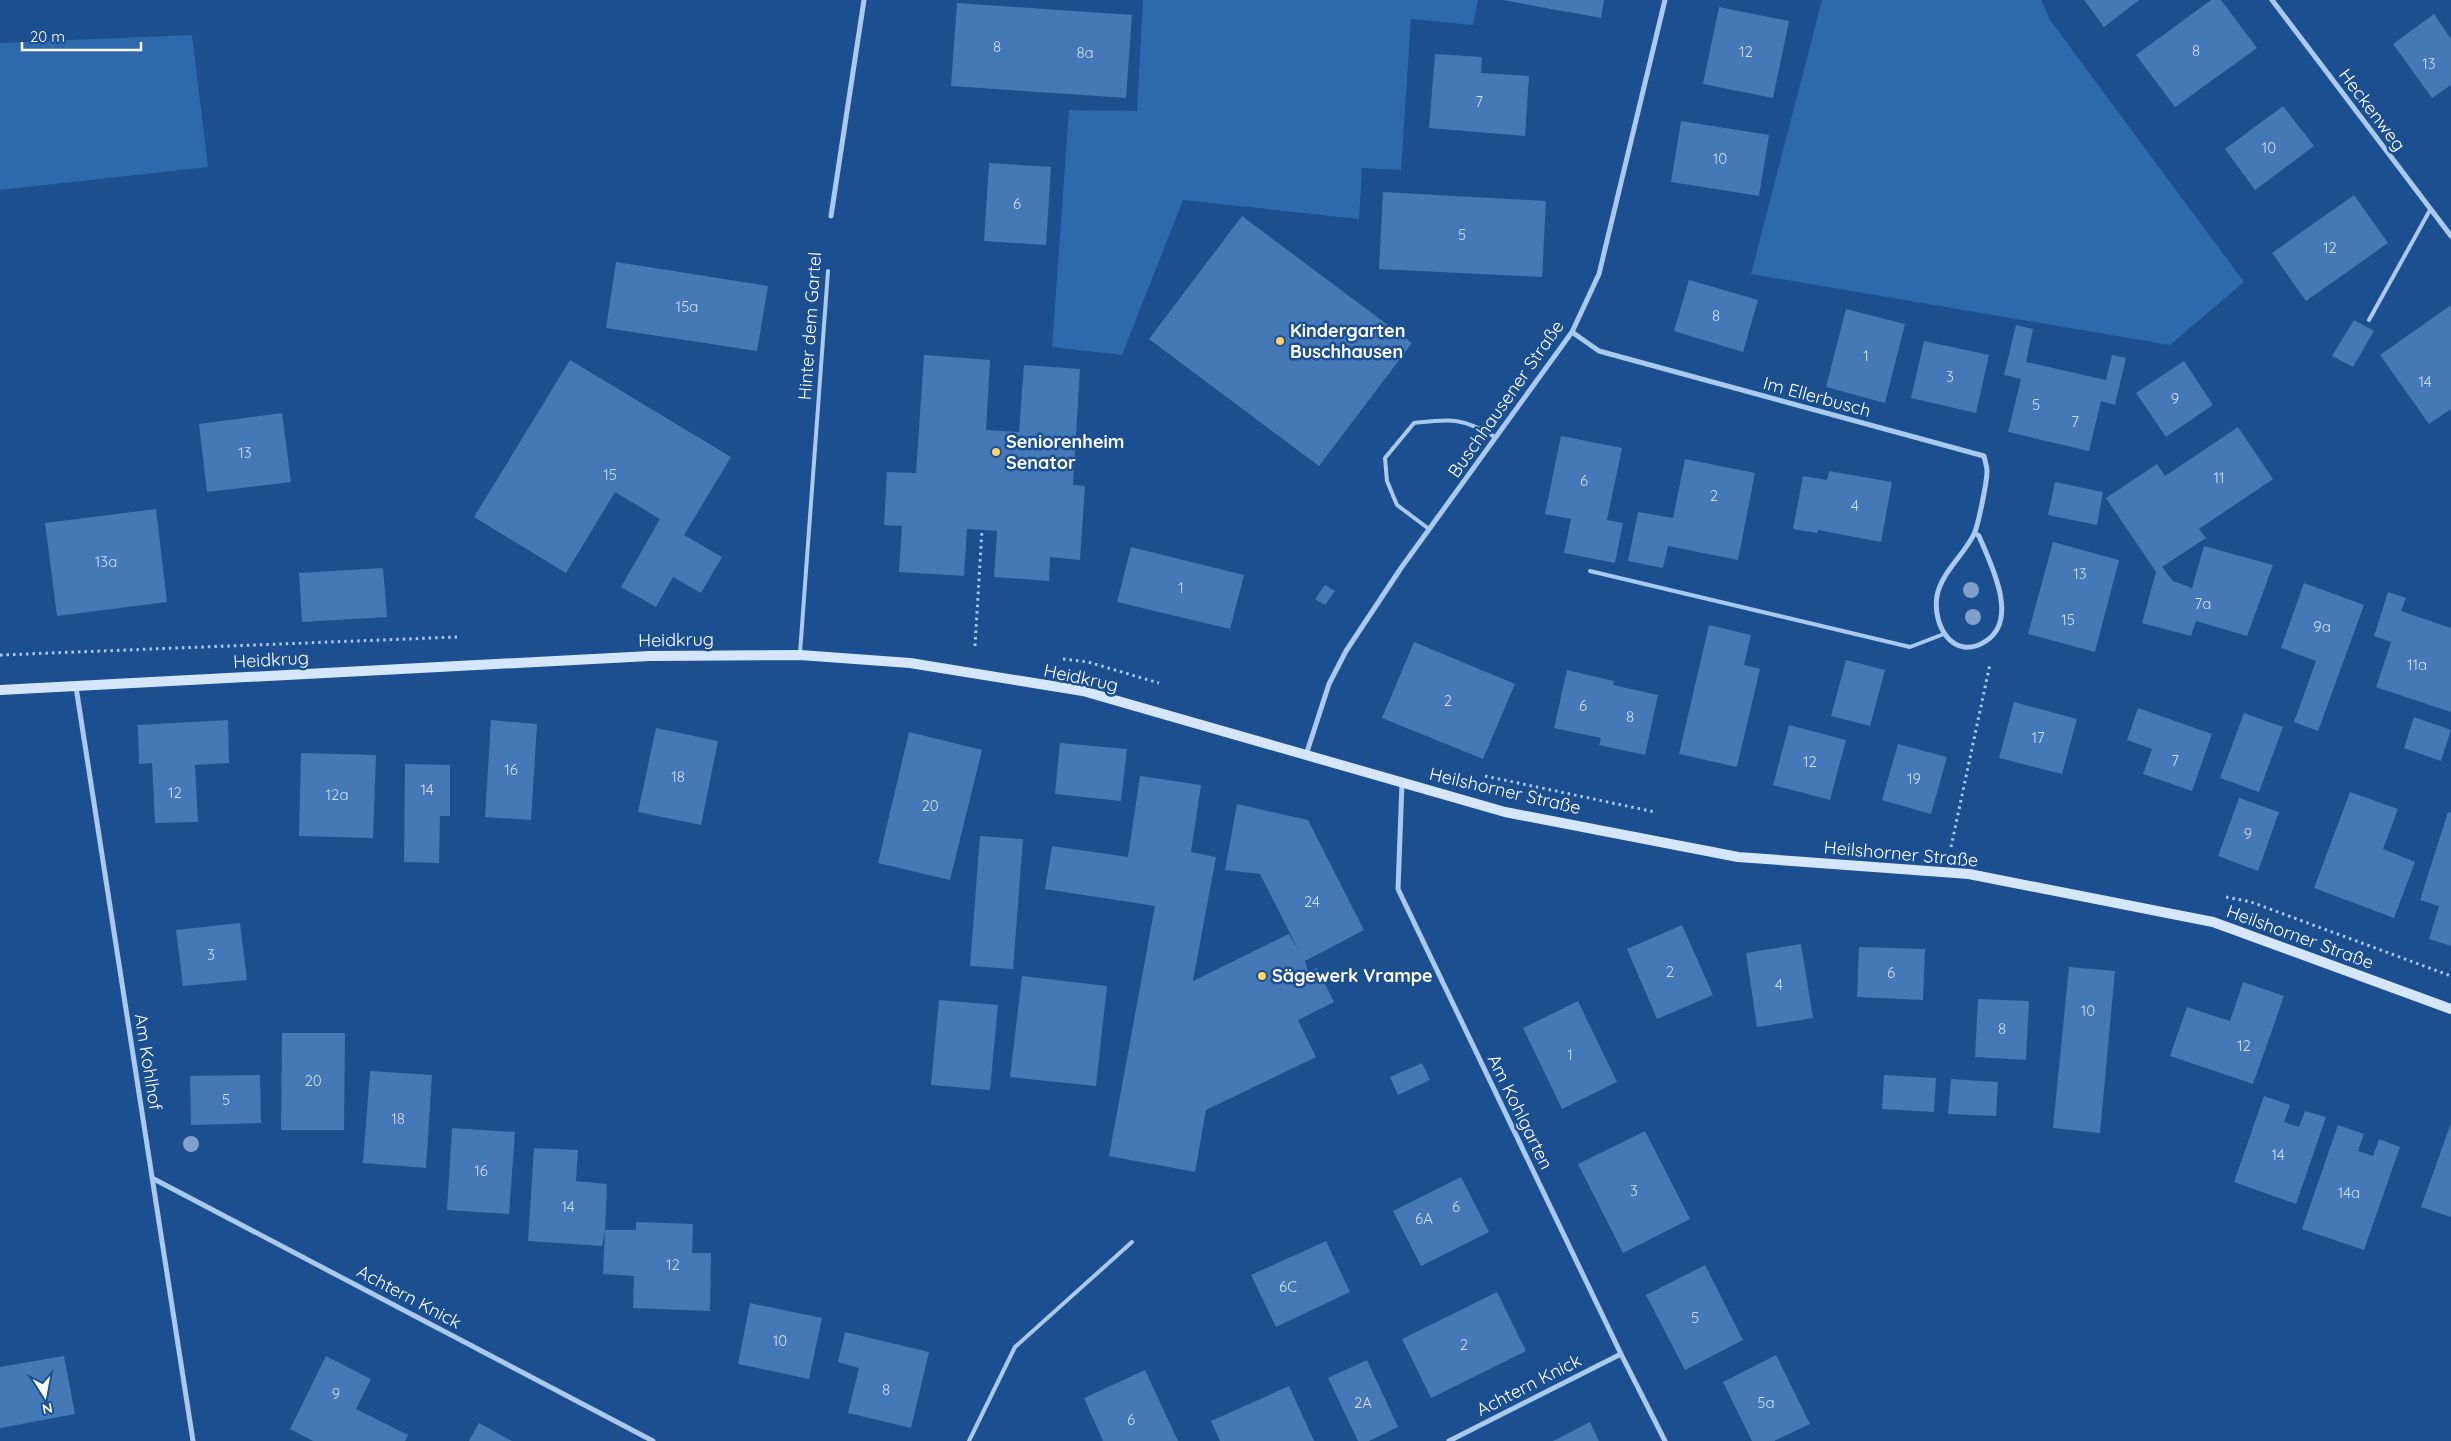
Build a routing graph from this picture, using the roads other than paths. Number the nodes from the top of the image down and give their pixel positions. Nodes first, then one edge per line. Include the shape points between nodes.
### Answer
1 (864, 0) edge
2 (1664, 0) edge
3 (2272, 0) edge
4 (2430, 210) junction
5 (831, 216) dead end
6 (2451, 236) edge
7 (828, 271) dead end
8 (2369, 320) dead end
9 (1572, 332) junction
10 (1495, 437) junction
11 (1429, 529) junction
12 (1975, 533) junction
13 (1590, 571) dead end
14 (1944, 634) junction
15 (800, 655) junction
16 (76, 687) junction
17 (0, 690) edge
18 (1306, 755) junction
19 (1340, 765) joint
20 (1402, 783) junction
21 (2451, 1009) edge
22 (152, 1178) junction
23 (1132, 1242) dead end
24 (1621, 1354) junction
25 (193, 1441) edge
26 (653, 1441) edge
27 (969, 1441) edge
28 (1449, 1441) edge
29 (1665, 1441) edge

1 - 5 street
2 - 9 street, Buschhausener Straße via 1599,274
3 - 4 street, Heckenweg
4 - 6 street, Heckenweg
4 - 8 lane
7 - 15 lane, Hinter dem Gartel
9 - 10 street, Buschhausener Straße
9 - 12 street, Im Ellerbusch via 1599,351 1984,456 1987,471
10 - 11 street, Buschhausener Straße
10 - 11 lane via 1476,425 1453,419 1414,423 1385,458 1387,480 1397,505
11 - 18 street, Buschhausener Straße via 1346,651 1329,684
12 - 14 street, Im Ellerbusch via 1939,589 1937,610
12 - 14 street via 1992,571 2003,609 1996,630 1981,643 1955,644
13 - 14 lane via 1910,647
15 - 16 main road, Heidkrug via 650,656
15 - 18 main road, Heidkrug via 910,663 1083,691
16 - 17 main road, Heidkrug
16 - 22 street, Am Kohlhof
18 - 19 main road, Heidkrug
19 - 20 main road, Heilshorner Straße
20 - 21 main road, Heilshorner Straße via 1505,812 1738,857 1969,874 2213,922
20 - 24 street, Am Kohlgarten via 1398,889
22 - 25 street, Am Kohlhof
22 - 26 street, Achtern Knick
23 - 27 lane via 1015,1347
24 - 28 street, Achtern Knick
24 - 29 street, Am Kohlgarten

